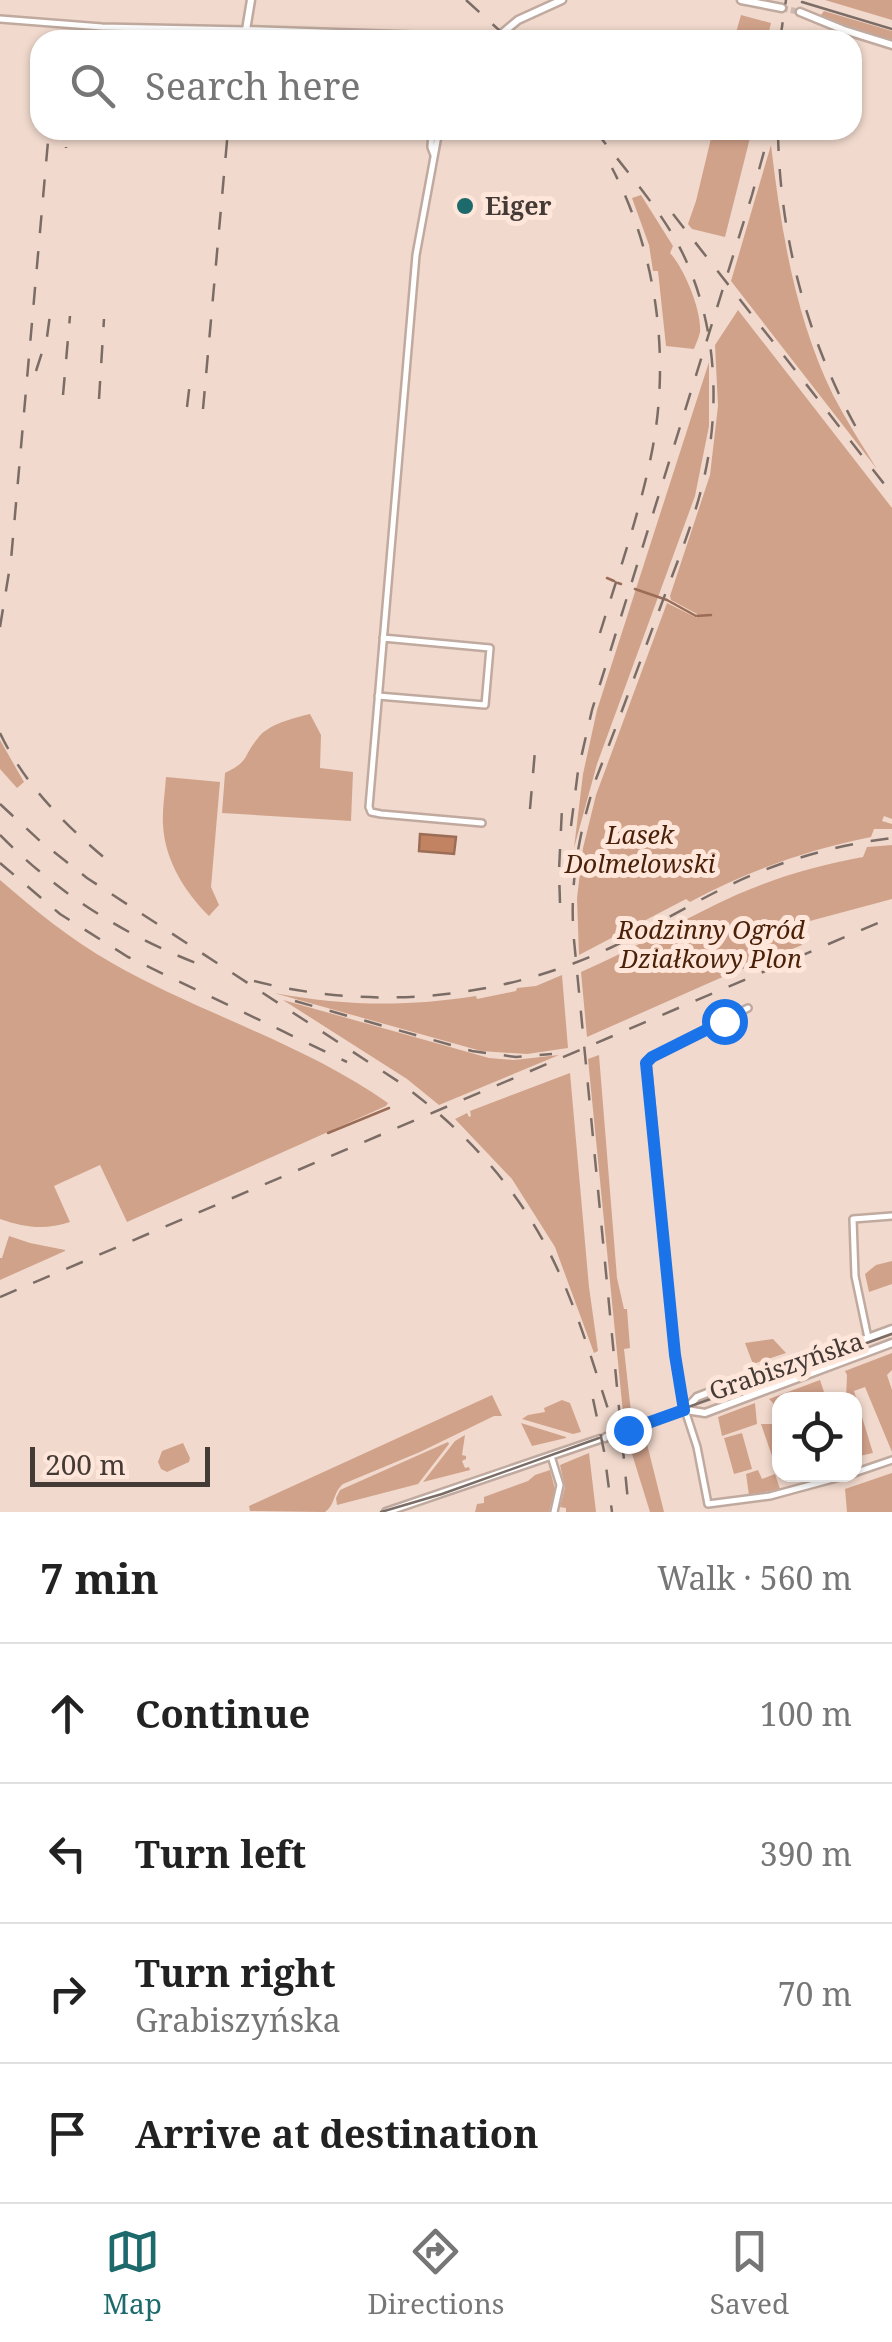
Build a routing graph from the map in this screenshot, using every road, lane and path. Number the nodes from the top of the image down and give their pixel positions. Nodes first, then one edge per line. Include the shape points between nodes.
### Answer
1 (251, 0) edge
2 (562, 0) edge
3 (741, 0) edge
4 (782, 8) dead end
5 (800, 12) tunnel mouth
6 (0, 19) edge
7 (246, 30) joint
8 (504, 30) edge
9 (844, 30) edge
10 (862, 36) edge
11 (892, 45) edge
12 (433, 140) edge
13 (383, 638) junction
14 (378, 696) junction
15 (482, 823) dead end
16 (748, 1008) dead end
17 (892, 1216) edge
18 (892, 1329) edge
19 (868, 1338) junction
20 (892, 1342) edge
21 (684, 1410) junction
22 (624, 1431) tunnel mouth
23 (604, 1438) tunnel mouth
24 (551, 1456) junction
25 (892, 1460) edge
26 (862, 1471) edge
27 (823, 1482) edge
28 (386, 1512) edge
29 (554, 1512) edge

1 - 7 main road
2 - 8 main road
3 - 4 main road
5 - 9 main road
6 - 7 street
10 - 11 main road
12 - 13 street via 416,255
13 - 14 street
13 - 14 street via 490,648 488,678 485,705
14 - 15 street via 371,812
16 - 21 street via 646,1063
17 - 19 street via 853,1220
18 - 19 main road, Grabiszyńska
19 - 21 main road, Grabiszyńska via 715,1390
20 - 21 main road, Grabiszyńska via 702,1414
21 - 22 main road, Grabiszyńska
21 - 27 street via 708,1504
23 - 24 main road
24 - 28 main road
24 - 29 street via 560,1485
25 - 26 street

